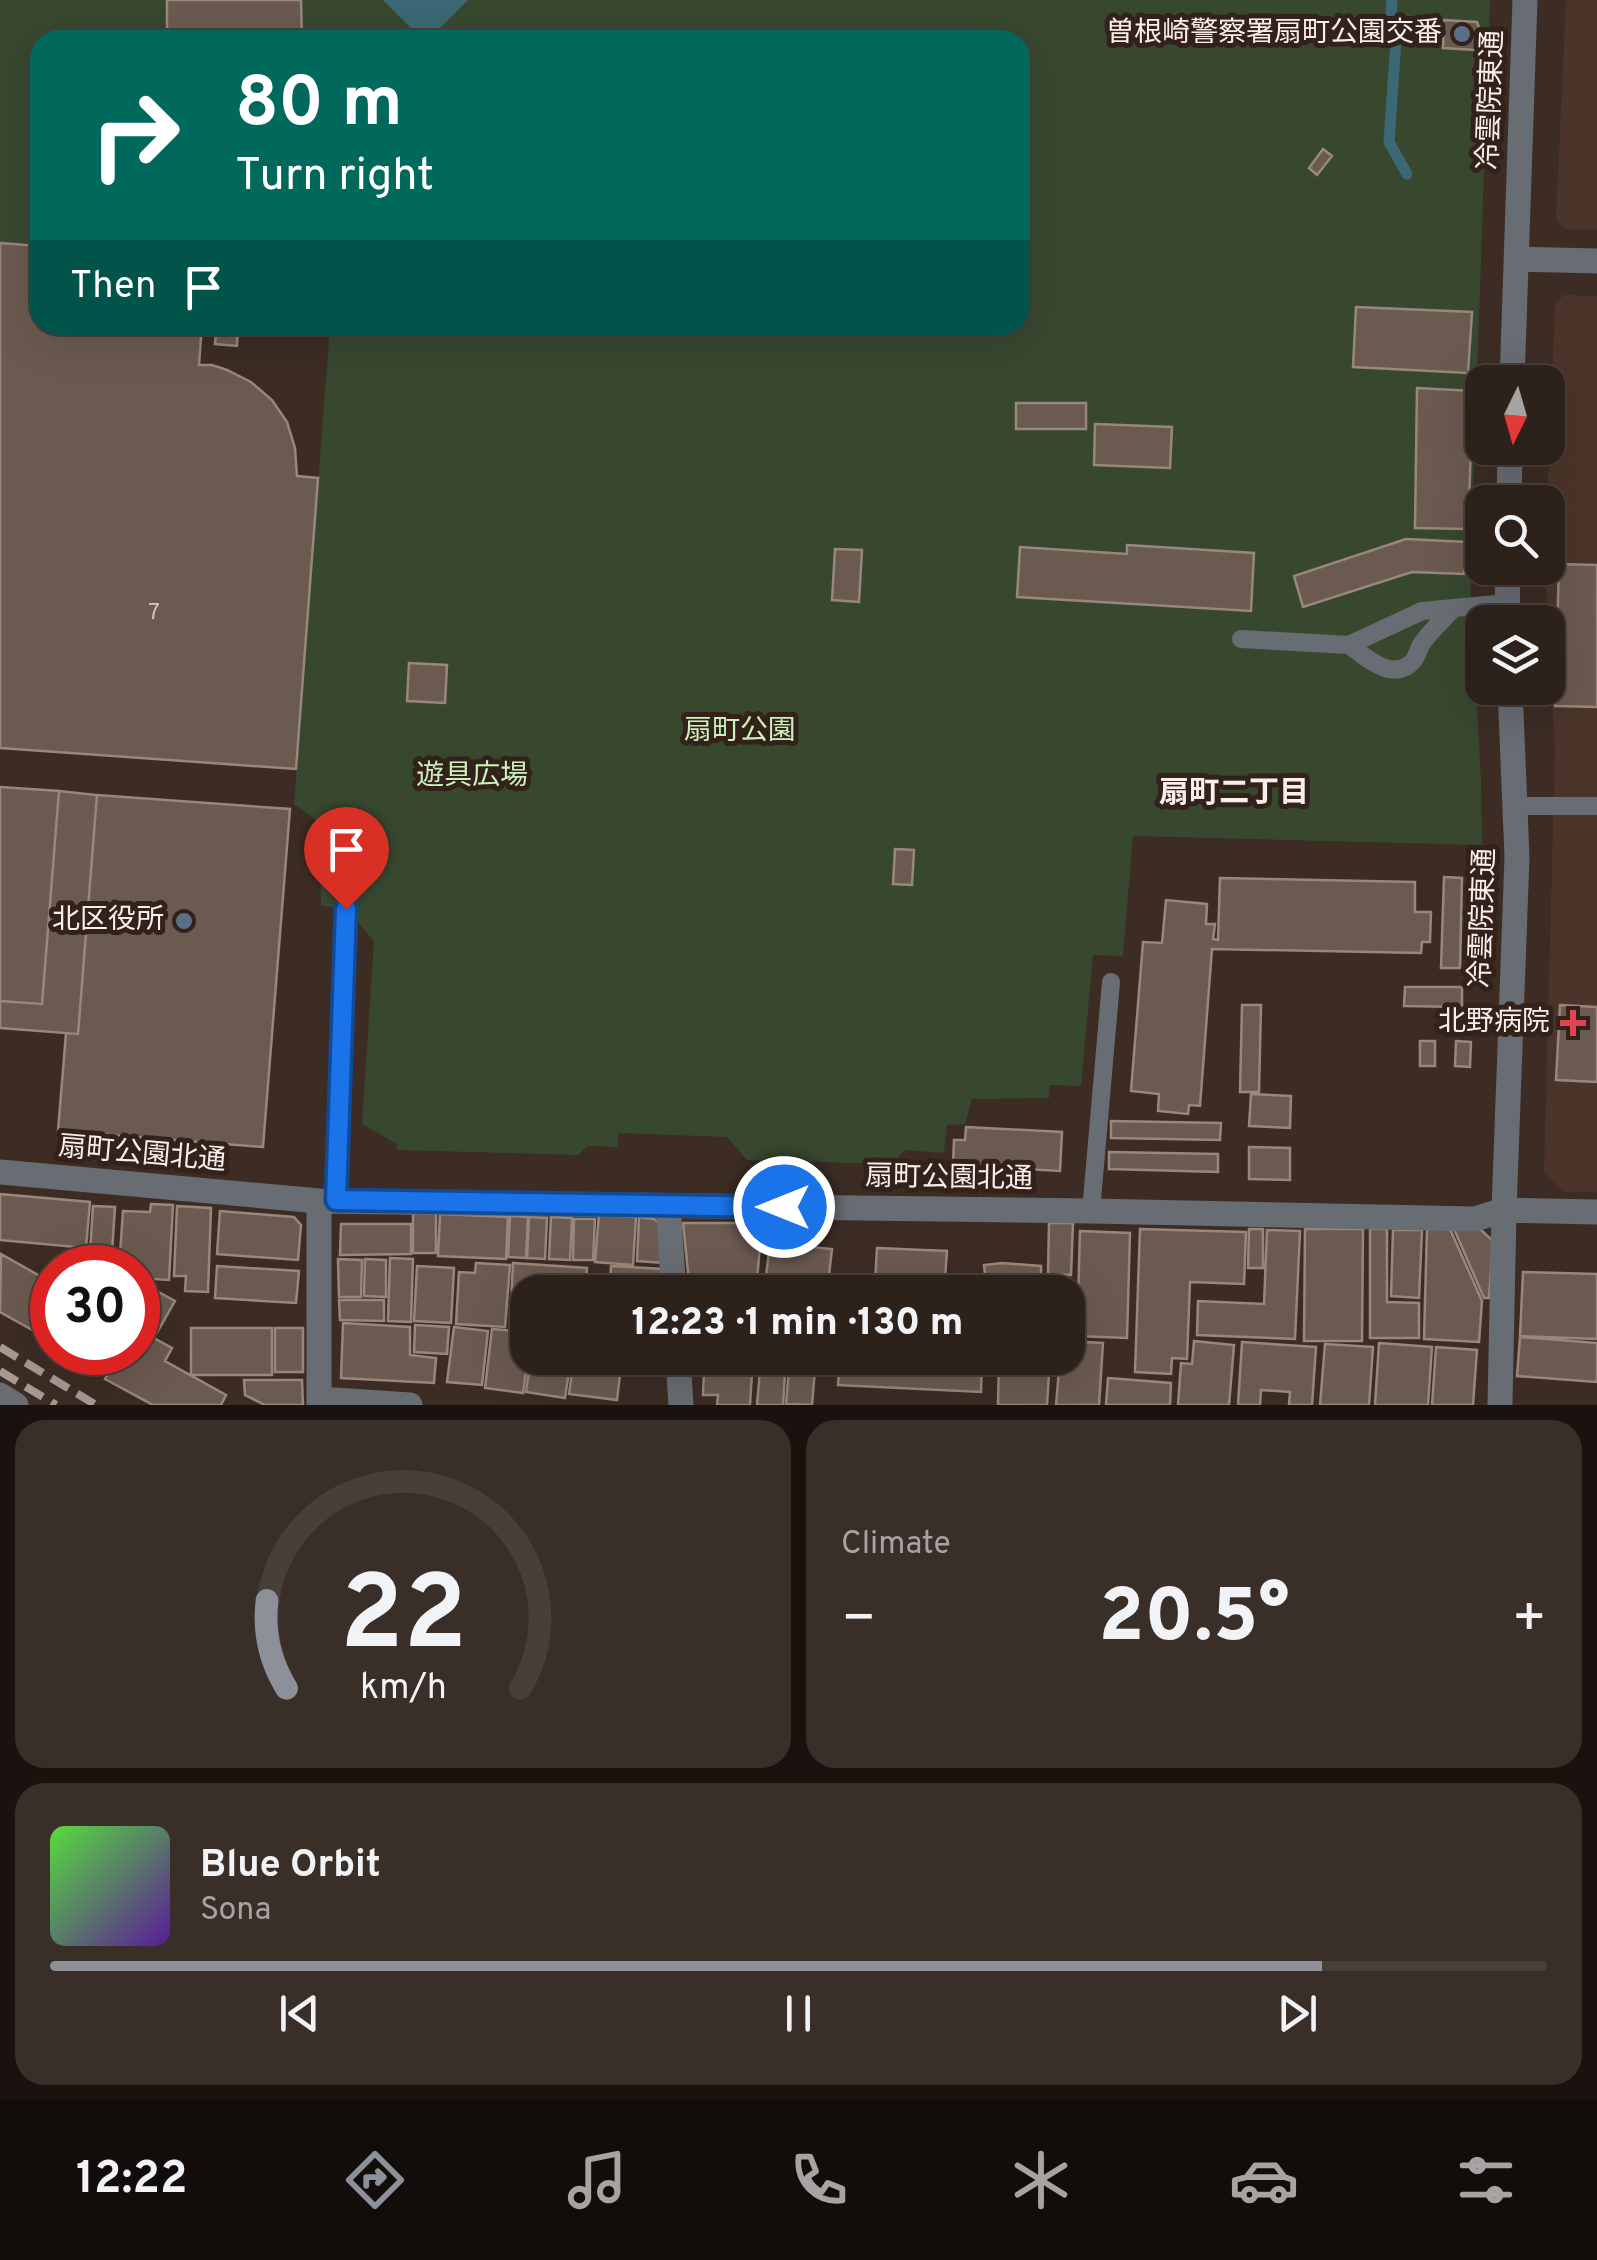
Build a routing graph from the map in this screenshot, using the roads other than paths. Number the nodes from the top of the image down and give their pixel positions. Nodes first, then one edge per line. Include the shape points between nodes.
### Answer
1 (1526, 0) edge
2 (1516, 258) junction
3 (1597, 262) edge
4 (1513, 365) edge
5 (1454, 608) junction
6 (1465, 609) edge
7 (1241, 640) dead end
8 (1350, 644) junction
9 (1511, 705) edge
10 (1515, 806) junction
11 (1597, 806) edge
12 (346, 909) dead end
13 (1111, 982) dead end
14 (0, 1172) edge
15 (328, 1200) junction
16 (668, 1206) junction
17 (1091, 1210) junction
18 (1504, 1210) junction
19 (1597, 1212) edge
20 (673, 1275) edge
21 (679, 1375) edge
22 (0, 1395) edge
23 (319, 1402) edge
24 (16, 1405) edge
25 (410, 1405) edge
26 (680, 1405) edge
27 (1500, 1405) edge

1 - 2 street, 冷雲院東通
2 - 3 street
2 - 4 street, 冷雲院東通
5 - 6 lane
5 - 8 lane via 1422,611
5 - 8 lane via 1404,668 1374,665
7 - 8 lane
9 - 10 street, 冷雲院東通
10 - 11 lane
10 - 18 street, 冷雲院東通
12 - 15 lane
13 - 17 lane
14 - 15 street, 扇町公園北通
15 - 16 street, 扇町公園北通
15 - 23 street
16 - 17 street, 扇町公園北通
16 - 20 street
17 - 18 street, 扇町公園北通 via 1475,1219
18 - 19 street, 扇町公園北通
18 - 27 street, 冷雲院東通
21 - 26 street
22 - 24 street
23 - 25 street

